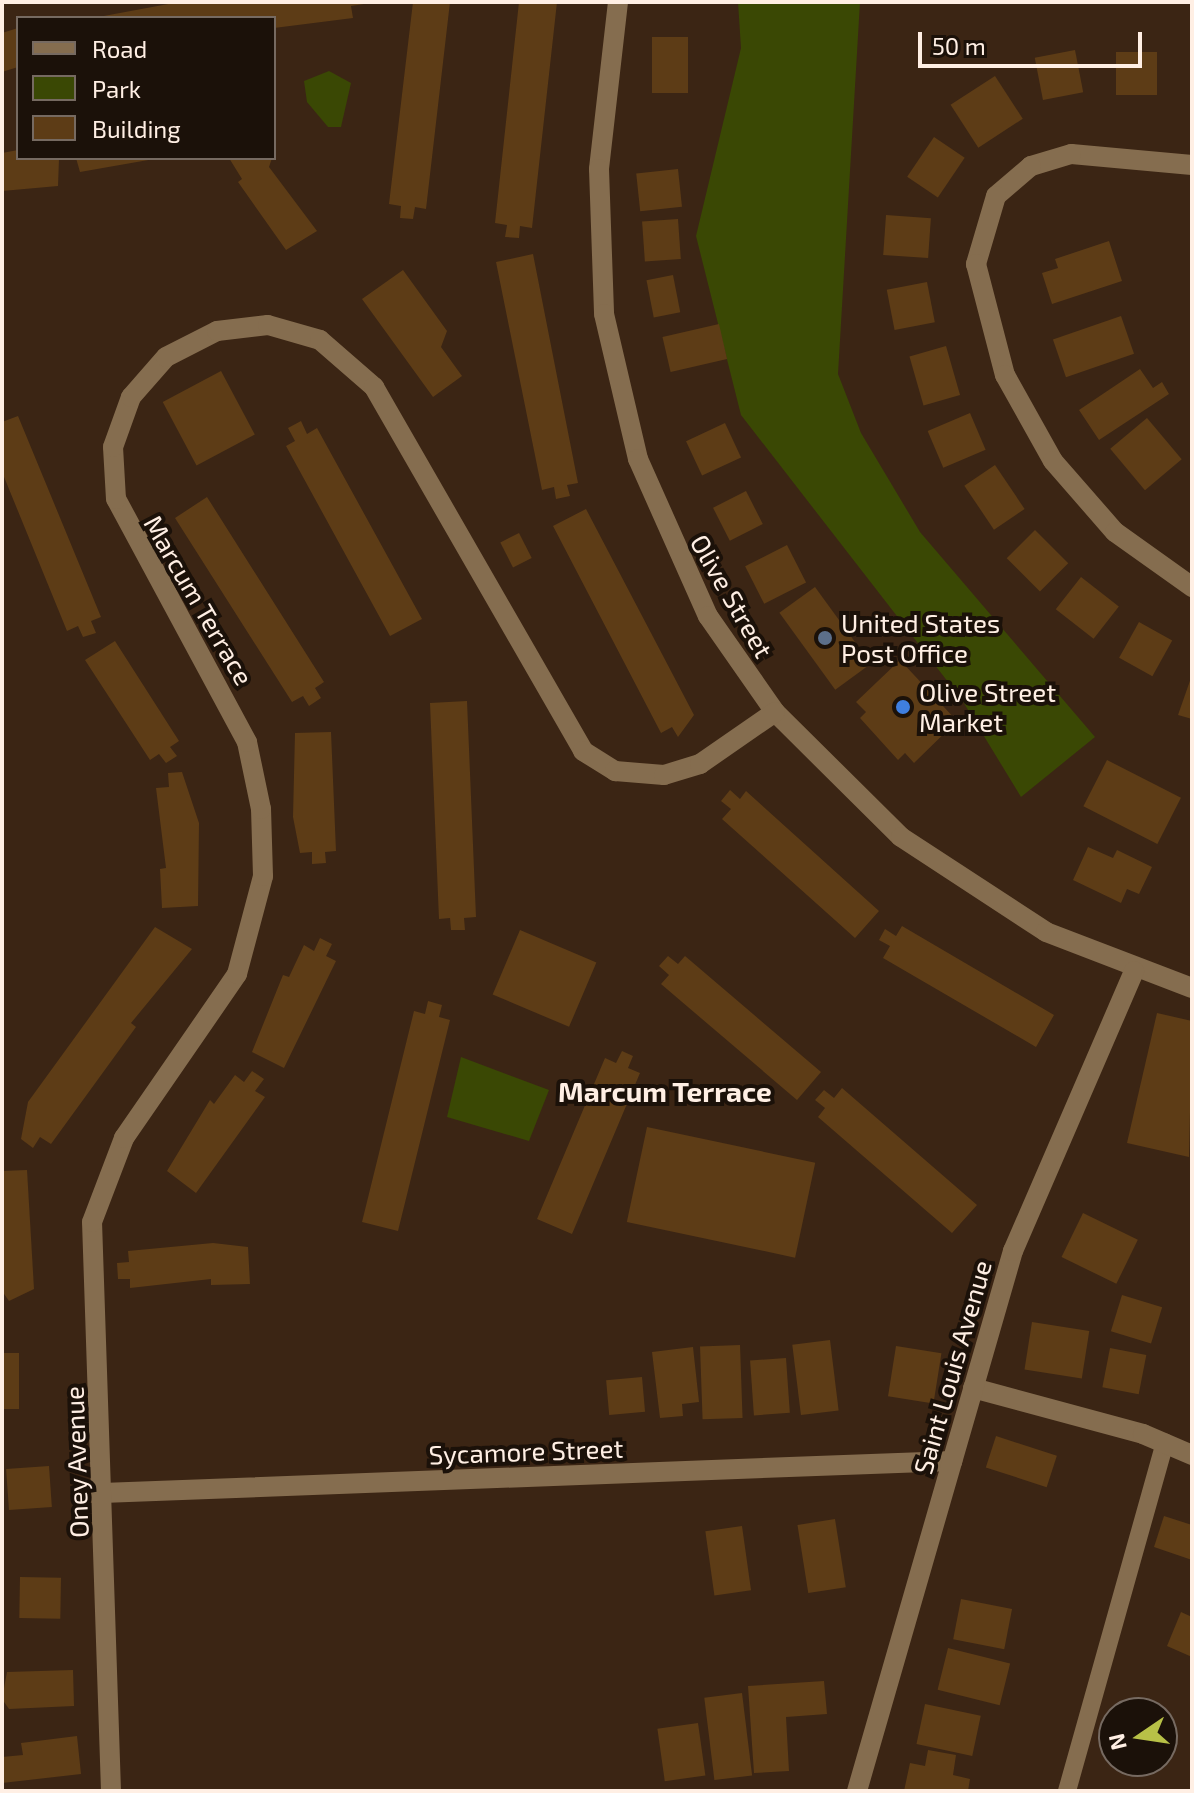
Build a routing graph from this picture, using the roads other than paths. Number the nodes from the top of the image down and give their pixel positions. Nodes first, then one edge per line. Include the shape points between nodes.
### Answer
1 (618, 2) edge
2 (1192, 165) edge
3 (1192, 587) edge
4 (775, 712) junction
5 (1134, 971) junction
6 (1192, 988) edge
7 (124, 1138) joint
8 (973, 1388) junction
9 (1165, 1442) junction
10 (1192, 1455) edge
11 (952, 1461) junction
12 (102, 1493) junction
13 (111, 1791) edge
14 (857, 1791) edge
15 (1067, 1791) edge

1 - 4 street, Olive Street via 604,101 599,246 620,392 678,561
2 - 3 street via 1082,154 1031,166 996,196 976,264 1005,375 1053,461 1115,532
4 - 5 street, Olive Street via 856,798 945,870 1046,932
4 - 7 street, Marcum Terrace via 682,771 647,777 598,762 560,721 360,370 320,340 268,325 217,331 166,357 146,374 120,421 116,499 247,742 261,809 263,876 237,974
5 - 6 street, Olive Street
5 - 8 street, Saint Louis Avenue via 1013,1251
7 - 12 street, Oney Avenue via 92,1222
8 - 9 street
8 - 11 street, Saint Louis Avenue
9 - 10 street
9 - 15 lane
11 - 12 street, Sycamore Street
11 - 14 street, Saint Louis Avenue
12 - 13 street, Oney Avenue

